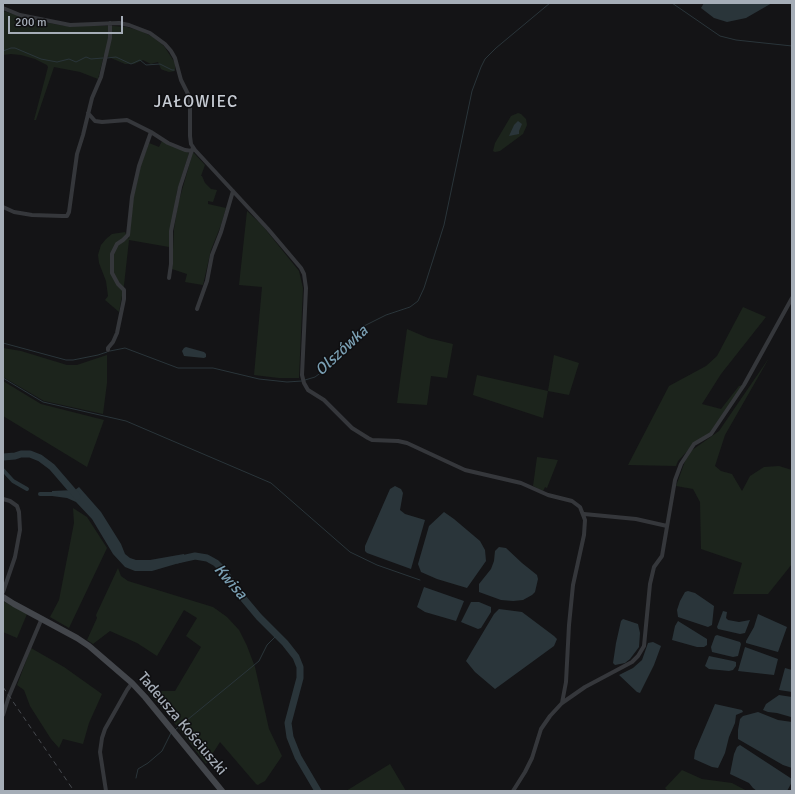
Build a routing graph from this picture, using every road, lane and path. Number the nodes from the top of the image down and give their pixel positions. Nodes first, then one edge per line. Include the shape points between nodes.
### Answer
1 (3, 8) edge
2 (110, 24) junction
3 (88, 113) junction
4 (151, 132) junction
5 (193, 149) junction
6 (233, 191) junction
7 (3, 207) edge
8 (169, 278) dead end
9 (792, 298) edge
10 (198, 309) dead end
11 (108, 350) dead end
12 (3, 499) edge
13 (584, 514) junction
14 (667, 526) junction
15 (3, 592) edge
16 (3, 597) edge
17 (42, 618) junction
18 (132, 683) junction
19 (562, 703) junction
20 (3, 715) edge
21 (106, 791) edge
22 (222, 791) edge
23 (513, 791) edge

1 - 2 street via 56,23
2 - 3 street via 110,38 101,77
2 - 5 street via 142,29 159,39 175,58 189,96 190,136
3 - 4 street via 96,121 127,120
3 - 7 street via 77,154 67,216 32,215
4 - 5 street via 185,150
4 - 11 street via 132,197 128,235 117,244 112,254 112,273 124,290 124,299 117,333
5 - 6 street
5 - 8 street via 180,187 171,231
6 - 10 street
6 - 13 street via 304,274 306,288 302,375 308,390 324,400 352,428 368,438 407,443 465,470 516,481 548,495 569,499 578,504
9 - 14 street via 744,385 711,434 694,444 681,464 675,480
12 - 15 street via 17,506 20,530 15,557
13 - 14 street via 636,519
13 - 19 street via 584,535 573,585 566,682
14 - 19 street via 662,556 654,567 650,584 644,646 632,662 585,687
16 - 17 main road, Tadeusza Kościuszki
17 - 18 main road, Tadeusza Kościuszki via 89,646
17 - 20 street
18 - 21 street via 102,738 100,752
18 - 22 main road, Tadeusza Kościuszki via 146,696
19 - 23 street via 541,729 532,758

